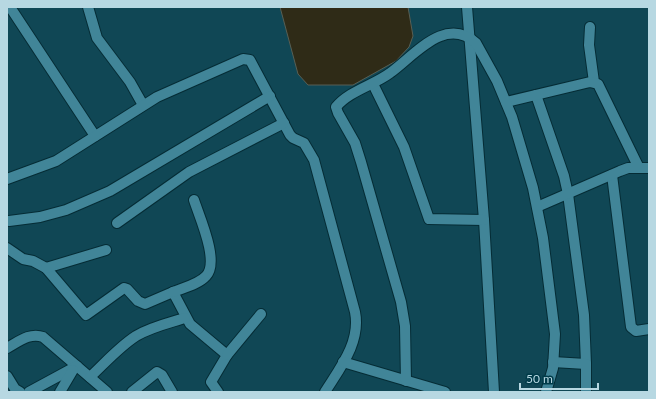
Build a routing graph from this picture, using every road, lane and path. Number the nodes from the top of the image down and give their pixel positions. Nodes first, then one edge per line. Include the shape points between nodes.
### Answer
1 (10, 7) edge
2 (88, 7) edge
3 (467, 7) edge
4 (590, 27) dead end
5 (468, 37) junction
6 (594, 82) junction
7 (373, 84) junction
8 (536, 94) junction
9 (270, 96) junction
10 (506, 102) junction
11 (143, 105) junction
12 (284, 123) junction
13 (95, 136) junction
14 (644, 168) edge
15 (612, 175) junction
16 (7, 179) edge
17 (568, 194) junction
18 (194, 200) dead end
19 (537, 207) junction
20 (484, 220) junction
21 (9, 221) dead end
22 (117, 223) dead end
23 (7, 248) edge
24 (106, 250) dead end
25 (46, 268) junction
26 (173, 292) junction
27 (261, 314) dead end
28 (185, 318) junction
29 (649, 329) edge
30 (7, 348) edge
31 (227, 355) junction
32 (343, 362) junction
33 (553, 362) junction
34 (586, 364) junction
35 (75, 368) junction
36 (7, 376) edge
37 (90, 378) junction
38 (406, 381) junction
39 (44, 389) edge
40 (20, 392) edge
41 (29, 392) edge
42 (60, 392) edge
43 (107, 392) edge
44 (132, 392) edge
45 (172, 392) edge
46 (218, 392) edge
47 (325, 392) edge
48 (445, 392) edge
49 (494, 392) edge
50 (546, 392) edge
51 (586, 392) edge

1 - 13 street
2 - 11 street via 97,38 130,82
3 - 5 street
4 - 6 street via 589,45
5 - 7 street via 452,34 433,39
5 - 10 street via 476,43
5 - 20 street
6 - 8 street
6 - 14 street via 602,88
7 - 20 street via 404,147 429,219
7 - 38 street via 339,104 336,110 348,129 361,162 401,302 406,326
8 - 10 street
8 - 17 street
9 - 11 street via 253,63 246,59
9 - 12 street
9 - 21 street via 110,191 66,210
10 - 19 street
11 - 13 street
12 - 22 street via 189,172
12 - 32 street via 292,138 304,143 314,160 357,320 352,346
13 - 16 street via 56,161
14 - 15 street via 628,168
15 - 17 street
15 - 29 street via 631,327 636,331
17 - 19 street
17 - 34 street via 584,315
18 - 26 street via 211,253 211,269 204,278
19 - 33 street via 551,294 555,334
20 - 49 street
23 - 25 street via 23,259
24 - 25 street
25 - 26 street via 86,315 124,288 138,302 145,304
26 - 28 street
27 - 31 street
28 - 31 street
28 - 37 street via 137,335
30 - 35 street via 26,337 37,335 43,337
31 - 46 street via 211,382
32 - 38 street
32 - 47 street
33 - 34 street
33 - 50 street
34 - 51 street
35 - 37 street
35 - 39 street
35 - 42 street
36 - 40 street via 14,389
37 - 43 street
38 - 48 street
39 - 41 street
44 - 45 street via 157,372 162,375

